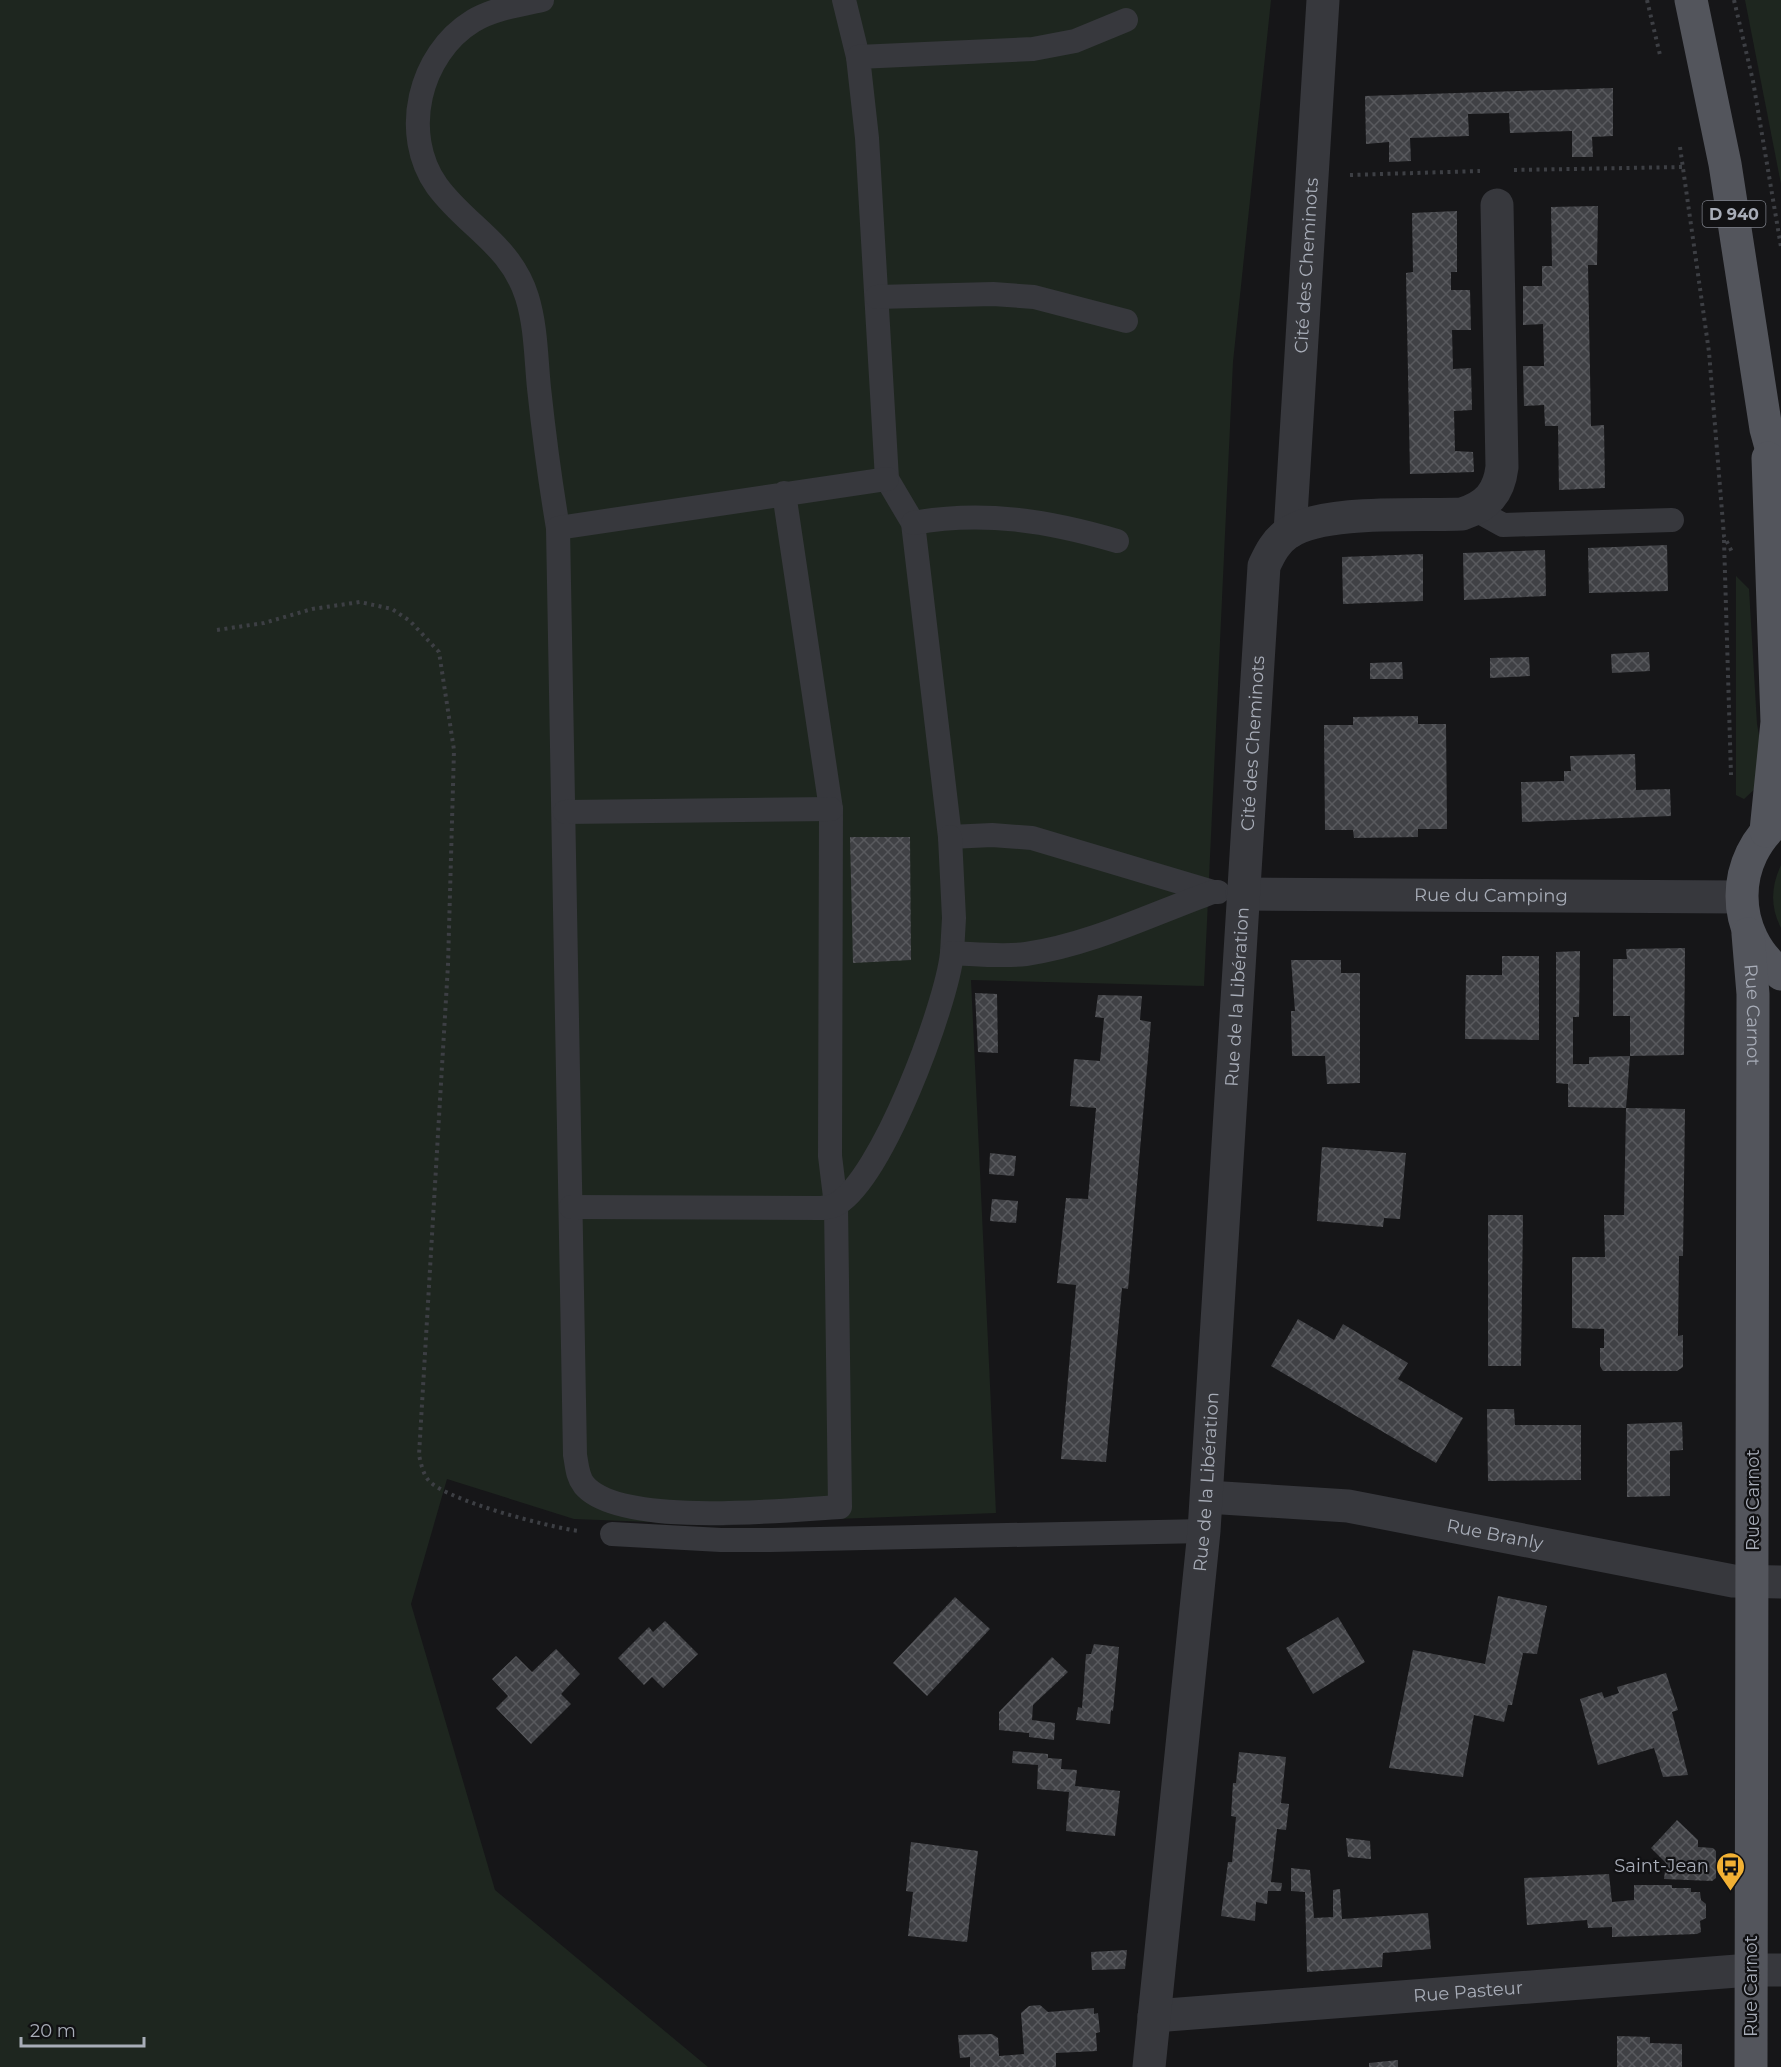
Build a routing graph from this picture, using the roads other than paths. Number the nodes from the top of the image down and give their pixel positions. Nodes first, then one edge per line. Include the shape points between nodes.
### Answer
1 (542, 0) edge
2 (844, 0) edge
3 (1323, 0) edge
4 (1691, 0) edge
5 (1126, 20) dead end
6 (858, 57) junction
7 (1497, 205) dead end
8 (877, 297) junction
9 (1126, 321) dead end
10 (1766, 429) junction
11 (887, 478) junction
12 (1781, 484) edge
13 (784, 494) junction
14 (1476, 510) junction
15 (1672, 520) dead end
16 (913, 523) junction
17 (558, 528) junction
18 (1290, 532) junction
19 (1117, 541) dead end
20 (831, 809) junction
21 (565, 812) junction
22 (1774, 824) edge
23 (950, 837) junction
24 (1227, 893) junction
25 (1741, 897) junction
26 (1748, 934) junction
27 (952, 953) junction
28 (1781, 974) edge
29 (836, 1205) junction
30 (571, 1207) junction
31 (1207, 1497) junction
32 (1204, 1531) junction
33 (612, 1534) road end
34 (1767, 1582) edge
35 (1766, 1970) edge
36 (1154, 2016) junction
37 (1149, 2067) edge
38 (1751, 2067) edge

1 - 17 lane via 489,13 455,35 431,66 422,88 418,129 420,147 435,183 460,213 502,250 513,264 528,299
2 - 6 lane
3 - 18 street, Cité des Cheminots
4 - 10 main road, D 940 via 1725,164
5 - 6 lane via 1075,41 1033,49
6 - 8 lane
7 - 14 street via 1502,467 1495,493
8 - 9 lane via 1034,297
8 - 11 lane
10 - 12 main road, D 940
10 - 22 main road, D 940 via 1777,722
11 - 13 lane
11 - 16 lane
13 - 17 lane
13 - 20 lane
14 - 15 lane via 1503,525
14 - 18 street, Cité des Cheminots via 1462,514 1345,517
16 - 19 lane via 968,516 1000,518 1049,523
16 - 23 lane
17 - 21 lane
18 - 24 street, Cité des Cheminots via 1270,552 1262,580
20 - 21 lane
20 - 29 lane via 830,1156
21 - 30 lane
22 - 25 main road, Rue Carnot via 1745,867
23 - 24 lane via 1032,838
23 - 27 lane
24 - 25 street, Rue du Camping
24 - 27 lane via 1046,951
24 - 31 street, Rue de la Libération
25 - 26 main road, Rue Carnot
26 - 28 main road via 1765,960
26 - 34 main road, Rue Carnot via 1753,987
27 - 29 lane via 950,978 898,1117 868,1170
29 - 30 lane
29 - 30 lane via 840,1507 724,1515 658,1510 610,1500 584,1485 578,1473
31 - 32 street, Rue de la Libération
31 - 34 street, Rue Branly via 1348,1506 1713,1577
32 - 33 lane via 761,1540
32 - 36 street, Rue de la Libération
34 - 35 main road, Rue Carnot
35 - 36 street, Rue Pasteur
35 - 38 main road, Rue Carnot
36 - 37 street, Rue de la Libération

